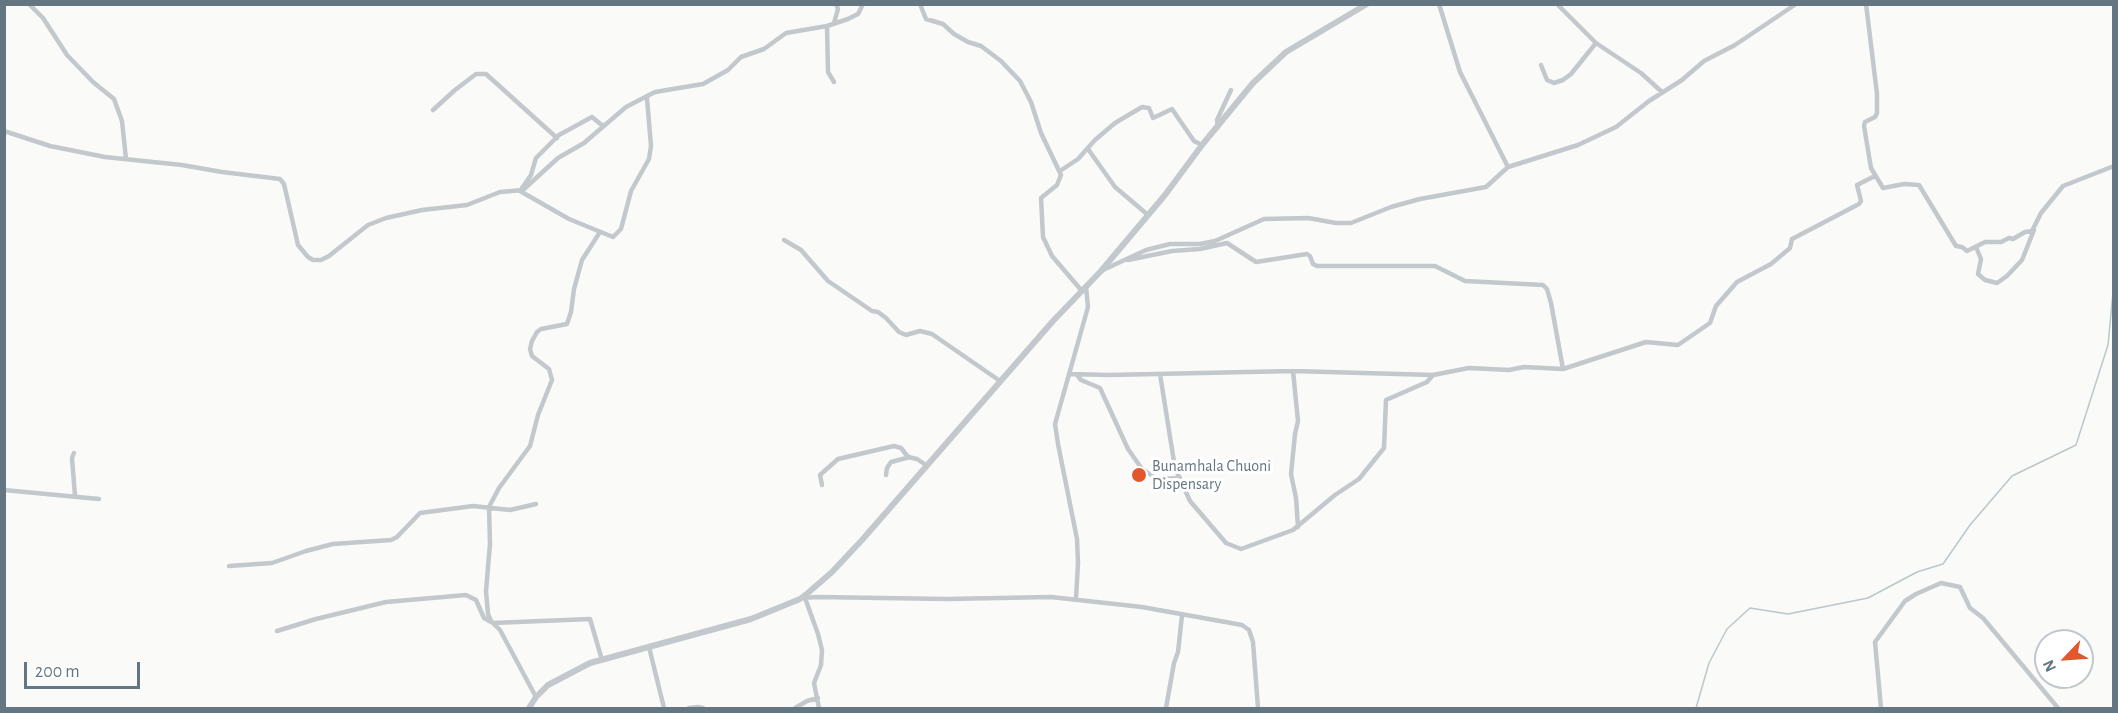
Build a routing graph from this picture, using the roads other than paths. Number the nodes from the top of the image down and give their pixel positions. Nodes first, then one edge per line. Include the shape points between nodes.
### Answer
1 (29, 4) edge
2 (836, 4) edge
3 (863, 4) edge
4 (1367, 4) edge
5 (1439, 4) edge
6 (1557, 4) edge
7 (1796, 4) edge
8 (1866, 4) edge
9 (922, 5) edge
10 (834, 23) junction
11 (827, 26) junction
12 (1596, 43) junction
13 (1541, 65) dead end
14 (834, 82) dead end
15 (1231, 90) dead end
16 (1662, 92) junction
17 (648, 98) junction
18 (433, 110) dead end
19 (603, 126) junction
20 (1218, 127) junction
21 (4, 131) edge
22 (557, 138) junction
23 (1202, 146) junction
24 (1088, 149) junction
25 (126, 159) junction
26 (2114, 166) edge
27 (1508, 167) junction
28 (1060, 171) junction
29 (1875, 176) junction
30 (520, 191) junction
31 (1148, 215) junction
32 (2034, 226) junction
33 (600, 232) junction
34 (784, 240) dead end
35 (1976, 246) junction
36 (1120, 262) junction
37 (1101, 271) junction
38 (1084, 289) junction
39 (1563, 369) junction
40 (1293, 371) junction
41 (1070, 374) junction
42 (1160, 374) junction
43 (1077, 375) junction
44 (1433, 375) junction
45 (1000, 381) junction
46 (74, 453) dead end
47 (909, 457) junction
48 (926, 465) junction
49 (886, 475) dead end
50 (1180, 477) junction
51 (822, 485) dead end
52 (4, 490) edge
53 (75, 496) junction
54 (99, 499) dead end
55 (536, 504) dead end
56 (489, 507) junction
57 (1298, 527) junction
58 (229, 566) dead end
59 (803, 598) junction
60 (1076, 599) junction
61 (1182, 615) junction
62 (493, 623) junction
63 (277, 631) dead end
64 (649, 647) junction
65 (602, 660) junction
66 (536, 697) junction
67 (818, 698) junction
68 (529, 708) edge
69 (664, 708) edge
70 (689, 708) edge
71 (703, 708) edge
72 (795, 708) edge
73 (819, 708) edge
74 (1166, 708) edge
75 (1258, 708) edge
76 (1881, 708) edge
77 (2058, 708) edge

1 - 25 street via 73,62 114,99 122,121
2 - 10 street
3 - 10 street via 856,15
4 - 20 street via 1286,52 1253,83
5 - 27 street via 1460,72
6 - 12 street
7 - 16 street
8 - 29 street via 1878,104 1875,117 1864,126
9 - 28 street via 926,19 944,24 968,42 981,45 1017,76
10 - 11 street
11 - 14 street via 828,72
11 - 17 street via 789,31 764,49 741,57 714,80 695,87 655,92
12 - 13 street via 1563,80 1547,80
12 - 16 street
15 - 20 street
16 - 27 street via 1616,127 1589,141
17 - 19 street via 626,107
17 - 33 street via 649,159 631,191 621,230 613,237
18 - 22 street via 476,74 486,74
19 - 22 street via 592,117
19 - 30 street
20 - 23 street
21 - 25 street via 50,146
22 - 30 street via 536,158
23 - 24 street via 1172,110 1153,118 1149,108 1142,107 1115,123
23 - 31 street
24 - 28 street
24 - 31 street via 1115,187
25 - 30 street via 280,179 285,184 298,245 313,260 329,256 359,231 386,218 467,205 500,192
26 - 32 street via 2063,186
27 - 36 street via 1486,187 1420,199 1351,223 1270,218 1215,242 1170,243
28 - 38 street via 1059,182 1041,198 1041,232 1052,256
29 - 35 street via 1884,189 1918,185 1955,246 1966,251
29 - 39 street via 1857,185 1859,204 1792,239 1790,248 1771,264 1737,282 1716,306 1710,323 1682,344 1646,342
30 - 33 street
31 - 37 street
32 - 35 street via 2032,231 2013,239
32 - 35 street via 2022,260 1997,283 1978,274 1982,259
33 - 56 street via 582,260 567,324 541,329 532,341 532,356 549,369 552,380 530,446
34 - 45 street via 801,250 828,281 878,312 899,332 932,334
36 - 37 street
36 - 39 street via 1227,243 1256,262 1307,254 1317,266 1435,266 1465,281 1543,285 1551,303
37 - 38 street
38 - 41 street via 1088,307
38 - 45 street
39 - 44 street via 1469,368
40 - 42 street
40 - 44 street
40 - 57 street via 1298,421 1291,474
41 - 43 street
41 - 60 street via 1055,432 1077,540
42 - 43 street
42 - 50 street via 1174,463
43 - 50 street via 1100,388 1128,449 1142,469 1157,479
44 - 57 street via 1427,382 1386,400 1383,450 1359,479
45 - 48 street
46 - 53 street
47 - 48 street
47 - 49 street via 891,462
47 - 51 street via 897,446 840,458 820,475
48 - 59 street via 832,572
50 - 57 street via 1192,505 1233,547 1247,548
52 - 53 street
53 - 54 street
55 - 56 street via 510,510
56 - 58 street via 420,513 391,540 333,544 272,563
56 - 62 street via 486,591
59 - 60 street
59 - 64 street via 751,619
59 - 67 street via 822,650 814,683
60 - 61 street
61 - 74 street
61 - 75 street via 1242,625 1249,630
62 - 63 street via 484,618 473,597 455,595 386,602
62 - 65 street via 587,617 592,622
62 - 66 street
64 - 65 street
64 - 69 street
65 - 66 street via 556,679
66 - 68 street
67 - 72 street
67 - 73 street
70 - 71 street
76 - 77 street via 1875,642 1905,602 1941,583 1960,587 1969,606

